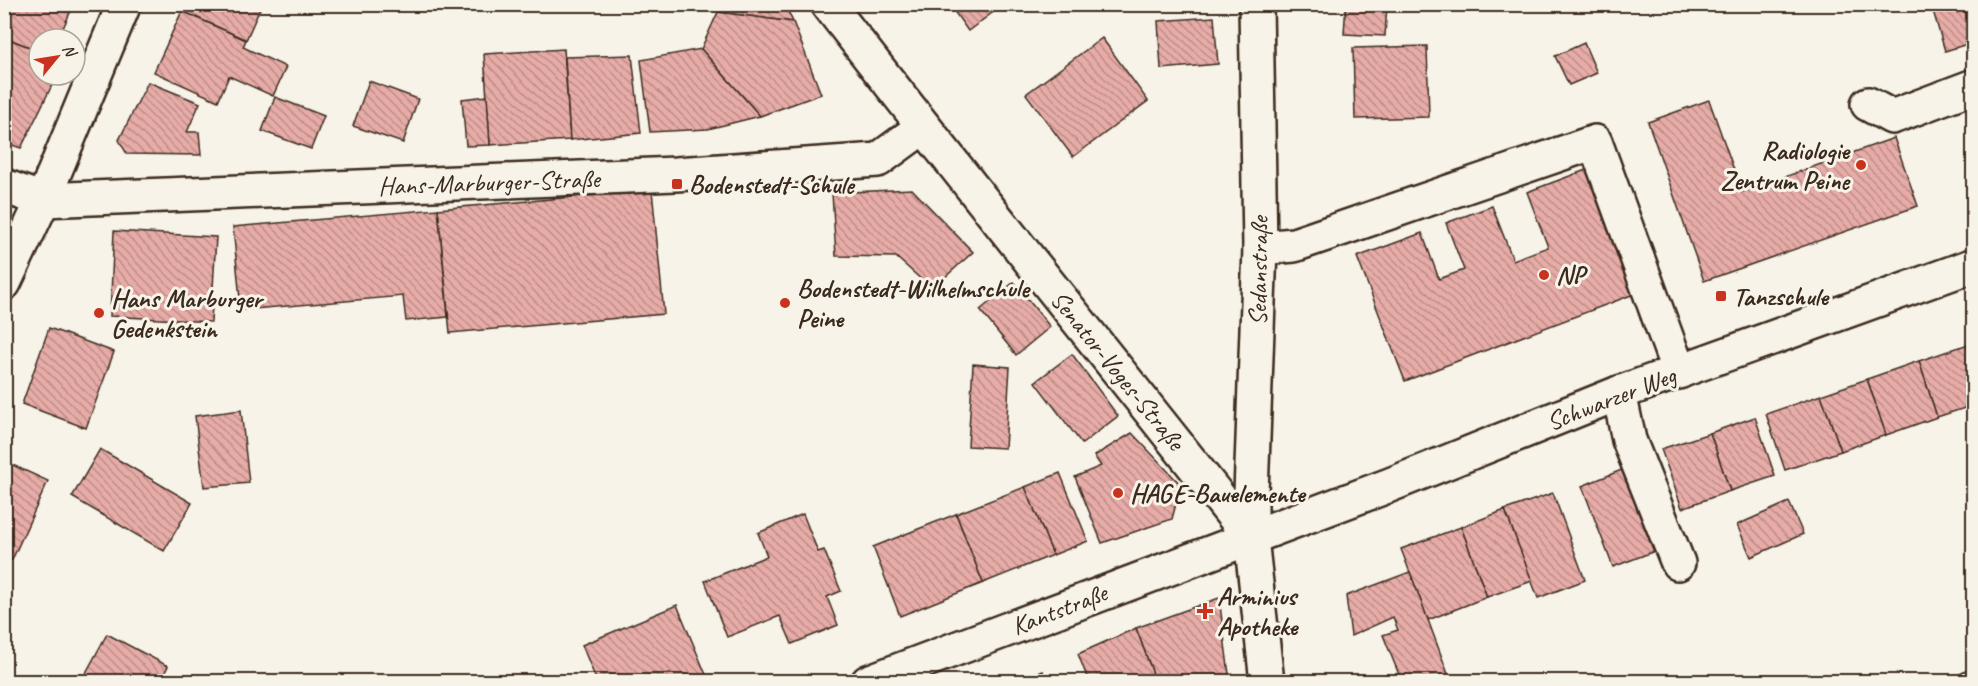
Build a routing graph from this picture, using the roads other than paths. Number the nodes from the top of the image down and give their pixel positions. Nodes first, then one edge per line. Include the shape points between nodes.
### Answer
1 (124, 4) edge
2 (828, 4) edge
3 (1256, 4) edge
4 (1974, 86) edge
5 (1868, 104) dead end
6 (923, 127) junction
7 (4, 186) edge
8 (43, 200) junction
9 (1260, 248) junction
10 (1974, 265) edge
11 (4, 283) edge
12 (1679, 372) junction
13 (1619, 393) junction
14 (1251, 538) junction
15 (1678, 563) dead end
16 (868, 681) edge
17 (1267, 681) edge

1 - 8 street
2 - 6 street, Senator-Voges-Straße
3 - 9 street, Sedanstraße
4 - 5 street via 1892,117
6 - 8 street, Hans-Marburger-Straße via 878,160 676,174
6 - 14 street, Senator-Voges-Straße
7 - 8 street
8 - 11 street
9 - 12 street via 1294,245 1595,142
9 - 14 street, Sedanstraße
10 - 12 street, Schwarzer Weg
12 - 13 street, Schwarzer Weg
13 - 14 street, Schwarzer Weg
13 - 15 street via 1629,440
14 - 16 street, Kantstraße
14 - 17 street, Sedanstraße

